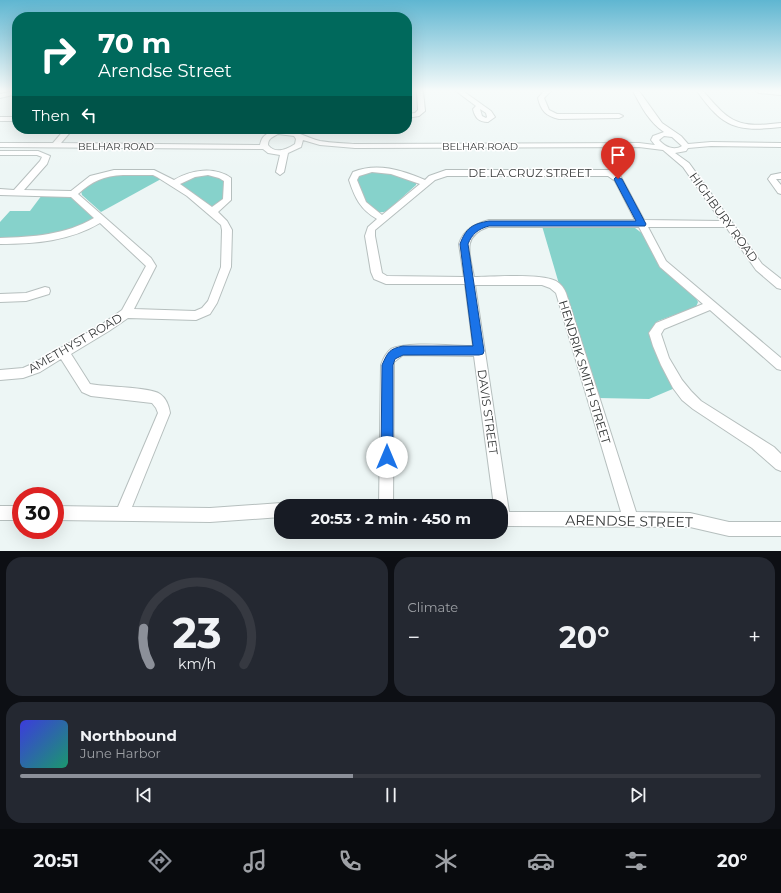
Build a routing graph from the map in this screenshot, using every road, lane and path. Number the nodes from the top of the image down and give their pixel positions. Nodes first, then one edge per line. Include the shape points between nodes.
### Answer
1 (557, 117) edge
2 (576, 117) edge
3 (653, 117) edge
4 (725, 117) edge
5 (0, 119) edge
6 (12, 119) edge
7 (658, 124) junction
8 (781, 125) edge
9 (65, 134) edge
10 (272, 134) edge
11 (297, 134) joint
12 (672, 135) junction
13 (656, 137) junction
14 (680, 138) junction
15 (321, 143) junction
16 (265, 144) junction
17 (711, 144) junction
18 (55, 145) junction
19 (639, 145) junction
20 (781, 145) edge
21 (0, 146) edge
22 (297, 146) junction
23 (686, 147) junction
24 (665, 148) junction
25 (284, 152) junction
26 (0, 153) edge
27 (686, 165) junction
28 (280, 172) dead end
29 (781, 176) edge
30 (426, 183) junction
31 (173, 184) junction
32 (781, 191) edge
33 (0, 192) edge
34 (18, 192) junction
35 (73, 194) junction
36 (212, 212) junction
37 (100, 219) junction
38 (382, 219) junction
39 (642, 224) junction
40 (728, 224) junction
41 (0, 241) edge
42 (469, 281) junction
43 (781, 285) edge
44 (45, 291) dead end
45 (0, 298) edge
46 (712, 305) junction
47 (126, 313) junction
48 (479, 351) junction
49 (64, 352) junction
50 (781, 365) edge
51 (1, 376) edge
52 (781, 464) edge
53 (386, 499) edge
54 (499, 499) edge
55 (274, 510) edge
56 (0, 512) edge
57 (12, 513) edge
58 (64, 513) edge
59 (122, 514) junction
60 (508, 519) edge
61 (631, 520) junction
62 (781, 529) edge

1 - 2 street
3 - 7 street
4 - 8 street via 732,124 748,128
5 - 6 street
7 - 12 street
7 - 13 street
9 - 18 street
10 - 16 street
11 - 15 street, BELHAR ROAD
11 - 22 street via 300,140
12 - 13 street, BELHAR ROAD
12 - 14 street
13 - 19 street, BELHAR ROAD
13 - 24 street, HIGHBURY ROAD via 656,142
14 - 17 street
14 - 23 street
15 - 19 street, BELHAR ROAD via 377,146
15 - 22 street, BELHAR ROAD
16 - 18 street, BELHAR ROAD
16 - 25 street via 271,151
17 - 20 street
17 - 23 street
18 - 21 street, BELHAR ROAD
19 - 24 street, BELHAR ROAD
22 - 25 street
23 - 24 street, BELHAR ROAD via 676,151
23 - 27 street, HIGHBURY ROAD
24 - 27 street, HIGHBURY ROAD
25 - 28 street
26 - 34 street via 38,153 46,156
27 - 40 street, HIGHBURY ROAD
29 - 32 street via 772,179
30 - 38 street, DE LA CRUZ STREET
30 - 38 street via 392,171 366,171 356,174 353,180 361,203
30 - 39 street, DE LA CRUZ STREET via 446,173 607,173 617,177
31 - 35 street via 154,173 106,174 94,178
31 - 36 street
31 - 36 street via 195,173 214,173 226,178 229,185 227,200
33 - 34 street
34 - 35 street
35 - 37 street, AMETHYST ROAD
36 - 47 street via 223,222 227,230 226,268 209,307 196,316
37 - 41 street via 78,230 39,240
37 - 47 street, AMETHYST ROAD via 151,266
38 - 42 street, DE LA CRUZ STREET via 371,229 370,236 376,272 380,277 389,280
39 - 40 street, DAVIS STREET
39 - 42 street, DAVIS STREET via 489,223 468,233 464,244
39 - 46 street, DE LA CRUZ STREET via 663,264
40 - 43 street, HIGHBURY ROAD via 759,267
42 - 48 street, DAVIS STREET
42 - 61 street, HENDRIK SMITH STREET via 545,282 560,290
44 - 45 street via 26,297
46 - 50 street, DE LA CRUZ STREET
46 - 52 street via 660,326 655,333 658,346 681,389 689,398 770,452
47 - 49 street, AMETHYST ROAD
48 - 53 street via 403,350 389,359
48 - 54 street, DAVIS STREET
49 - 51 street, AMETHYST ROAD via 28,371
49 - 59 street via 86,388 154,397 163,408 164,413
55 - 59 street via 210,515
56 - 57 street
58 - 59 street
60 - 61 street, ARENDSE STREET
61 - 62 street, ARENDSE STREET via 690,520 729,529

